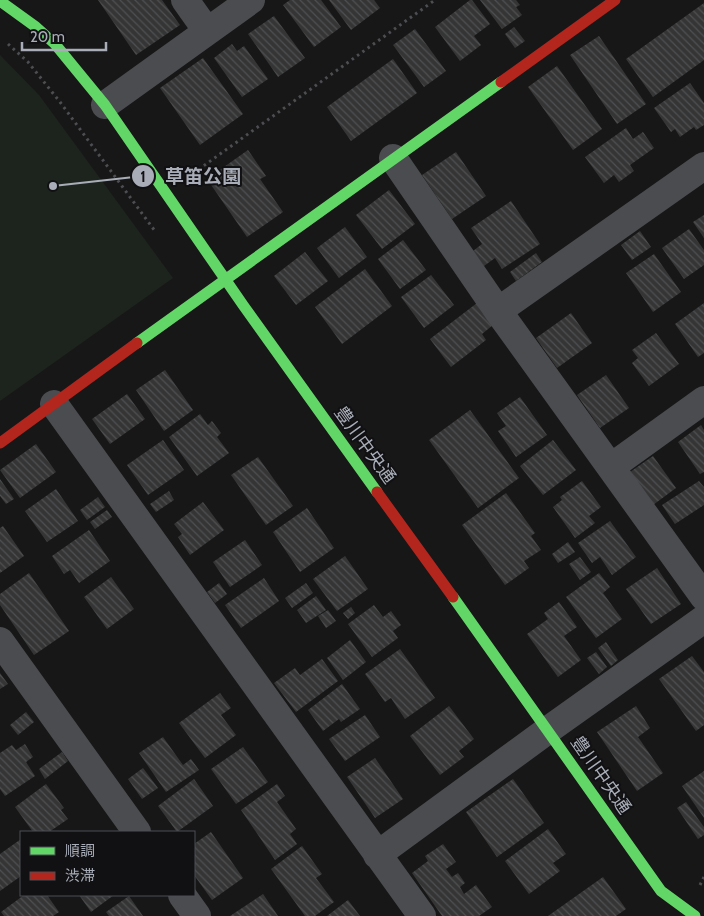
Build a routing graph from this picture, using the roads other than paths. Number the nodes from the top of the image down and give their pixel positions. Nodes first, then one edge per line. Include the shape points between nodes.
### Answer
1 (186, 0) edge
2 (251, 0) edge
3 (615, 0) edge
4 (0, 1) edge
5 (206, 31) junction
6 (105, 105) junction
7 (394, 158) junction
8 (704, 166) edge
9 (224, 279) junction
10 (498, 311) junction
11 (704, 400) edge
12 (54, 404) junction
13 (0, 444) edge
14 (611, 467) junction
15 (704, 597) edge
16 (704, 619) edge
17 (0, 641) edge
18 (548, 730) junction
19 (136, 831) edge
20 (378, 855) junction
21 (183, 896) edge
22 (197, 916) edge
23 (422, 916) edge
24 (695, 916) edge

1 - 5 street
2 - 5 street
3 - 7 street
4 - 6 street, 豊川中央通 via 55,44
5 - 6 street
6 - 9 street, 豊川中央通
7 - 9 street
7 - 10 street
8 - 10 street
9 - 12 street
9 - 18 street, 豊川中央通
10 - 14 street
11 - 14 street
12 - 13 street
12 - 20 street
14 - 15 street
16 - 18 street
17 - 19 street
18 - 20 street
18 - 24 street, 豊川中央通 via 661,891
20 - 23 street
21 - 22 street

